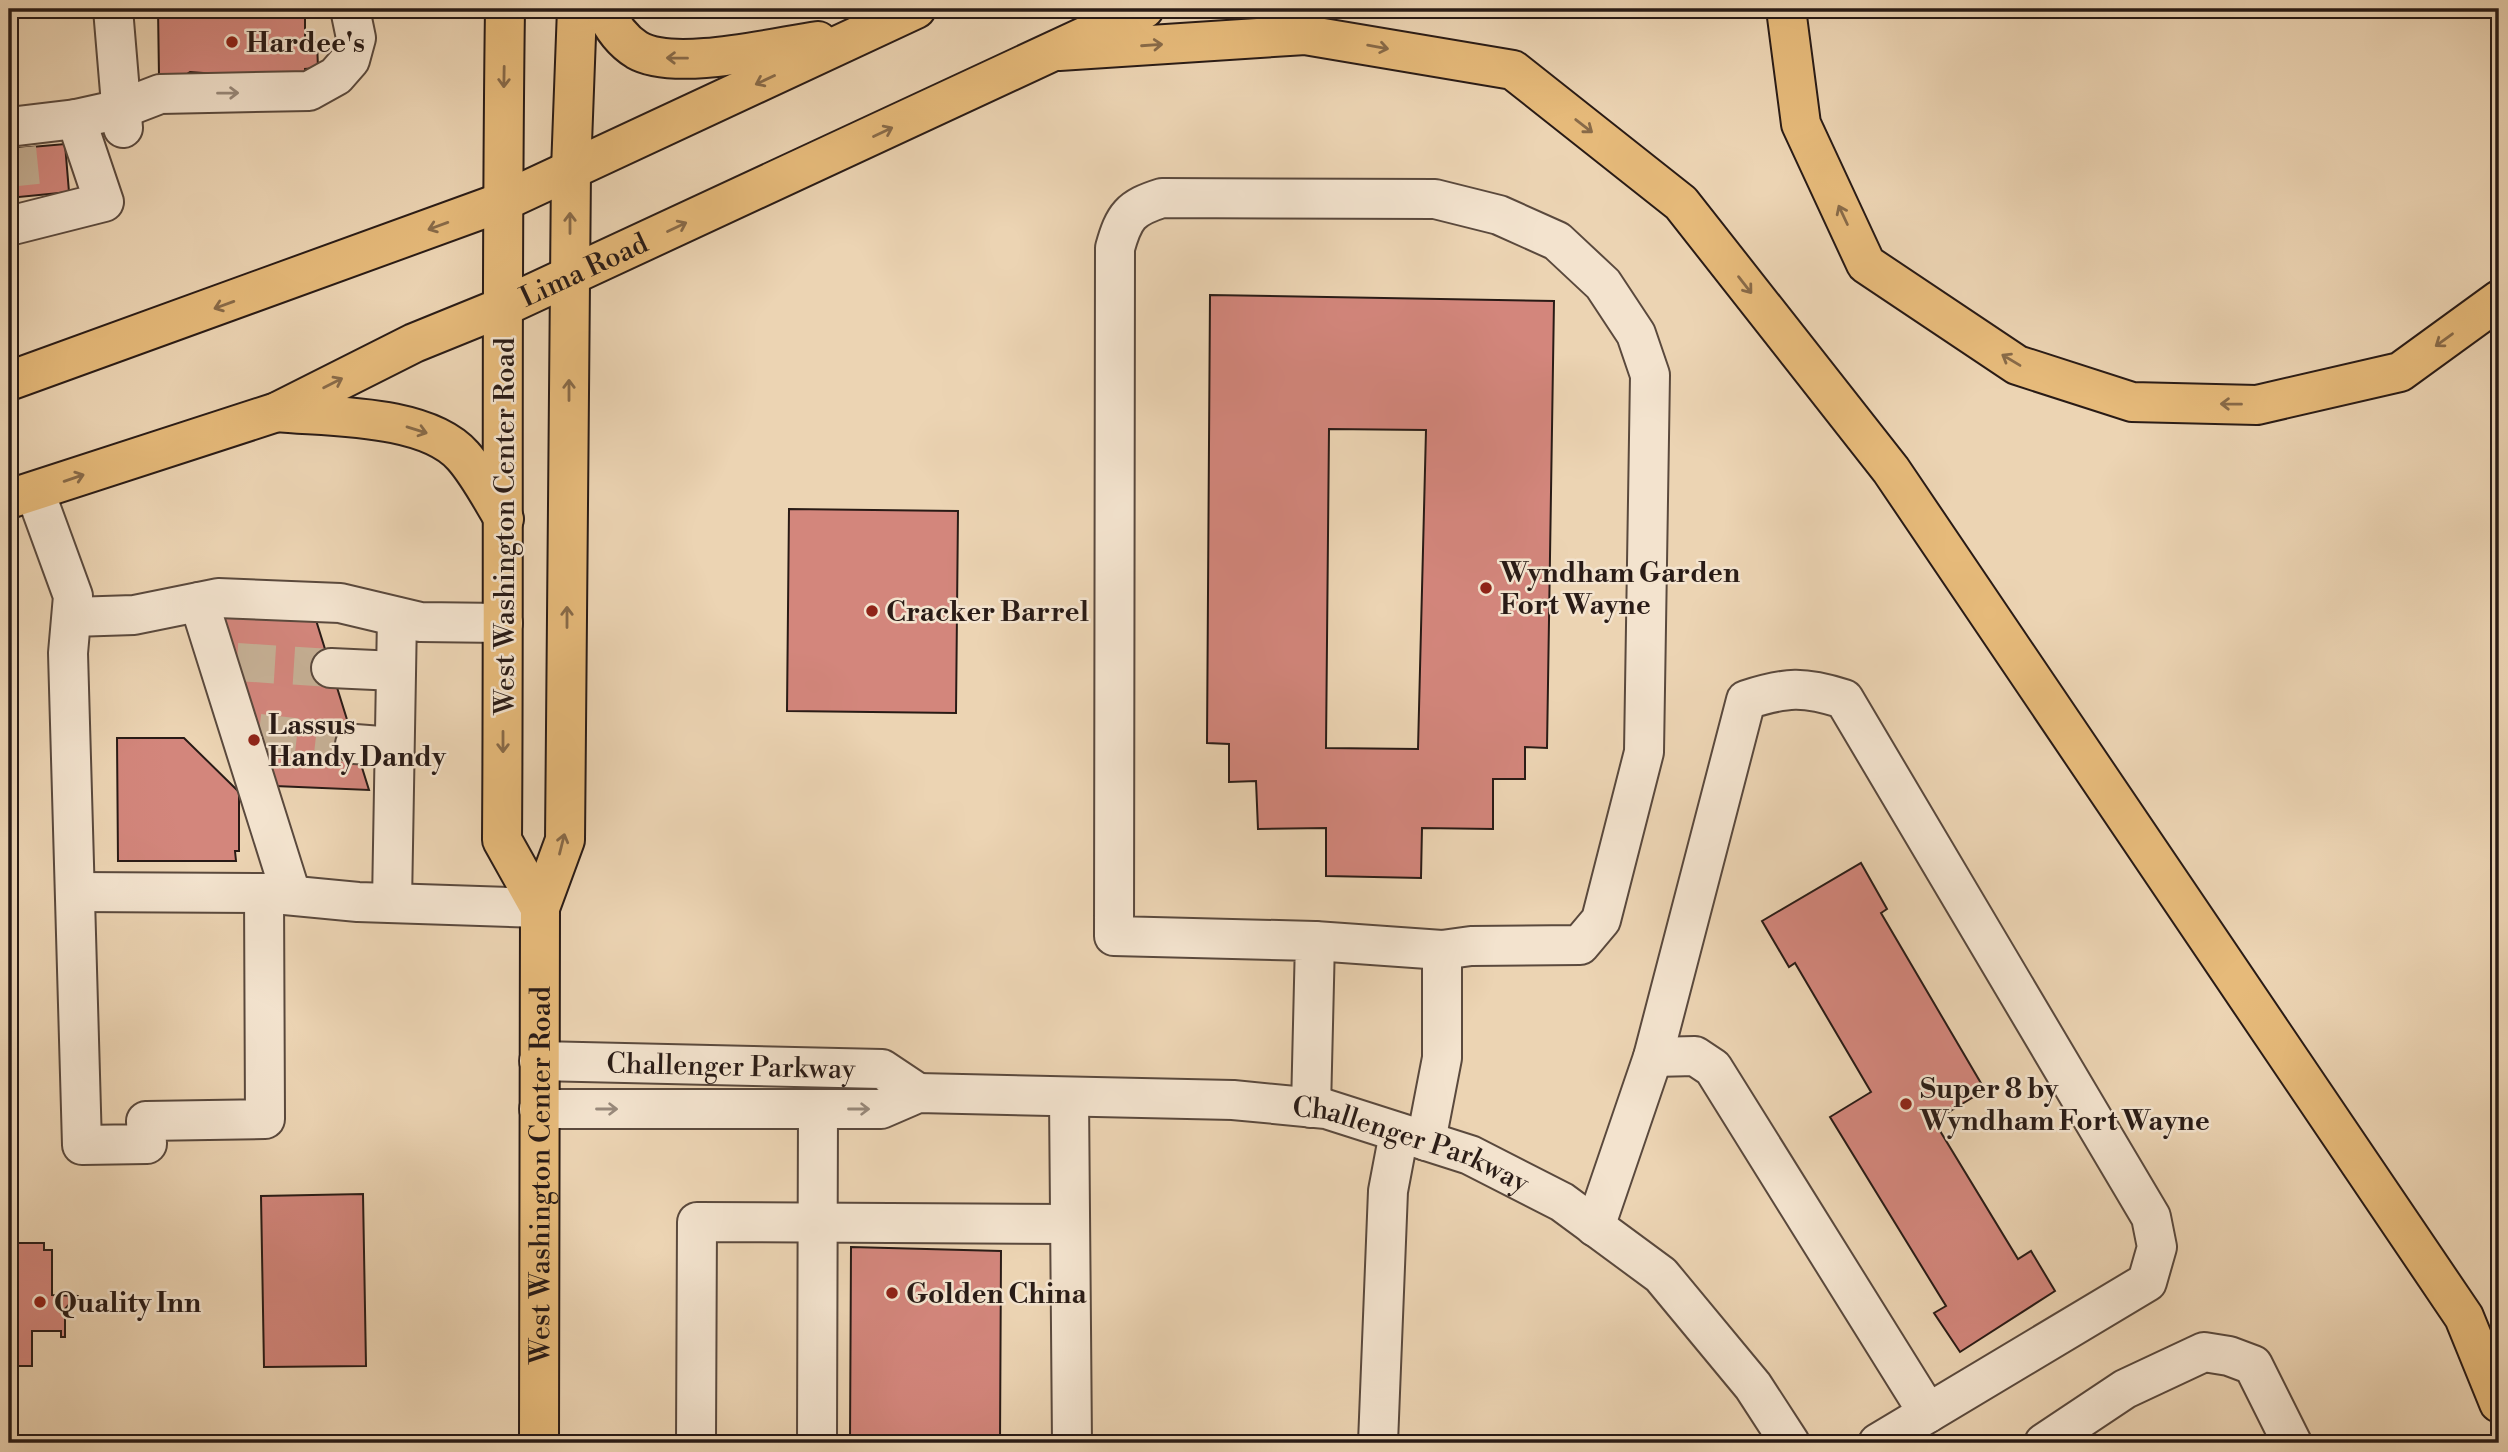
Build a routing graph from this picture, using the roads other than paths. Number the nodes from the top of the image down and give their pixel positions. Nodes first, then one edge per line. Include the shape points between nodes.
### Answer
1 (113, 9) edge
2 (350, 9) edge
3 (505, 9) edge
4 (577, 9) edge
5 (604, 9) edge
6 (916, 9) edge
7 (1144, 9) edge
8 (1786, 9) edge
9 (865, 33) junction
10 (1059, 51) junction
11 (76, 119) junction
12 (122, 119) junction
13 (14, 134) edge
14 (570, 170) junction
15 (502, 202) junction
16 (18, 215) edge
17 (570, 276) junction
18 (2499, 300) edge
19 (505, 306) junction
20 (9, 382) edge
21 (277, 412) junction
22 (22, 495) edge
23 (504, 519) junction
24 (199, 602) junction
25 (72, 617) junction
26 (397, 617) junction
27 (503, 623) junction
28 (331, 668) tunnel mouth
29 (396, 671) junction
30 (355, 744) tunnel mouth
31 (394, 747) junction
32 (75, 891) junction
33 (277, 893) junction
34 (392, 903) junction
35 (540, 908) junction
36 (1315, 941) junction
37 (1442, 950) junction
38 (1653, 1057) junction
39 (539, 1061) junction
40 (918, 1093) junction
41 (1069, 1097) junction
42 (1311, 1108) junction
43 (539, 1109) junction
44 (818, 1109) junction
45 (1413, 1137) junction
46 (818, 1223) junction
47 (1070, 1224) junction
48 (1595, 1227) junction
49 (2499, 1403) edge
50 (1928, 1413) junction
51 (539, 1443) edge
52 (696, 1443) edge
53 (817, 1443) edge
54 (1072, 1443) edge
55 (1378, 1443) edge
56 (1790, 1443) edge
57 (1878, 1443) edge
58 (2043, 1443) edge
59 (2292, 1443) edge

1 - 12 street
12 -> 2 street via 160,94 309,91 323,85 351,60 356,38
3 -> 15 main road, West Washington Center Road
4 - 14 main road, West Washington Center Road
9 -> 5 main road via 670,60 638,51 616,31
6 - 9 main road
7 - 10 main road, Lima Road
18 -> 8 main road via 2400,372 2257,405 2132,402 2017,365 1866,264 1801,124
9 -> 14 main road
17 -> 10 main road, Lima Road
10 -> 49 main road via 1305,35 1513,70 1681,203 1891,470 2084,751 2464,1317
11 - 12 street
11 - 13 street
11 - 16 street via 104,202
14 - 15 main road
17 -> 14 main road, West Washington Center Road
15 - 19 main road, West Washington Center Road
15 -> 20 main road
17 - 19 main road, Lima Road
35 -> 17 main road, West Washington Center Road via 565,840
21 -> 19 main road, Lima Road via 414,343
19 - 23 main road, West Washington Center Road
22 -> 21 main road, Lima Road
21 -> 23 main road via 386,422 421,430 461,454
22 - 25 street via 73,596
23 - 27 main road, West Washington Center Road
24 - 25 street via 134,615
24 - 26 street via 218,598 340,603
24 - 33 street via 227,661 249,733
25 - 32 street via 68,653
26 - 27 street via 420,622
26 - 29 street
27 -> 35 main road, West Washington Center Road via 502,839
28 - 29 street
29 - 31 street
30 - 31 street
31 - 34 street
32 - 33 street
32 - 33 street via 82,1145 147,1144 146,1121 265,1119
33 - 34 street
34 - 35 street
35 - 39 main road, West Washington Center Road
36 - 37 street
36 - 37 street via 1114,936 1115,248 1123,222 1139,205 1162,198 1435,199 1499,215 1557,241 1603,284 1636,334 1650,375 1644,751 1601,920 1580,945
36 - 42 street
37 - 45 street via 1442,1058
38 - 48 street
38 - 50 street via 1695,1056 1713,1068
38 - 50 street via 1746,700 1777,690 1812,689 1844,699 2151,1217 2157,1247 2147,1282
39 - 40 street, Challenger Parkway via 882,1069
39 - 43 main road, West Washington Center Road
40 - 41 street, Challenger Parkway
44 -> 40 street, Challenger Parkway via 881,1109
41 - 42 street, Challenger Parkway via 1233,1100
41 - 47 street
42 - 45 street, Challenger Parkway
43 -> 44 street, Challenger Parkway
43 - 51 main road, West Washington Center Road
44 - 46 street
45 - 48 street, Challenger Parkway via 1481,1160 1562,1202
45 - 55 street via 1388,1191
46 - 47 street
46 - 52 street via 697,1222
46 - 53 street
47 - 54 street
48 - 56 street, Challenger Parkway via 1661,1275 1752,1386
50 - 57 street
58 - 59 street via 2126,1389 2204,1352 2253,1365

